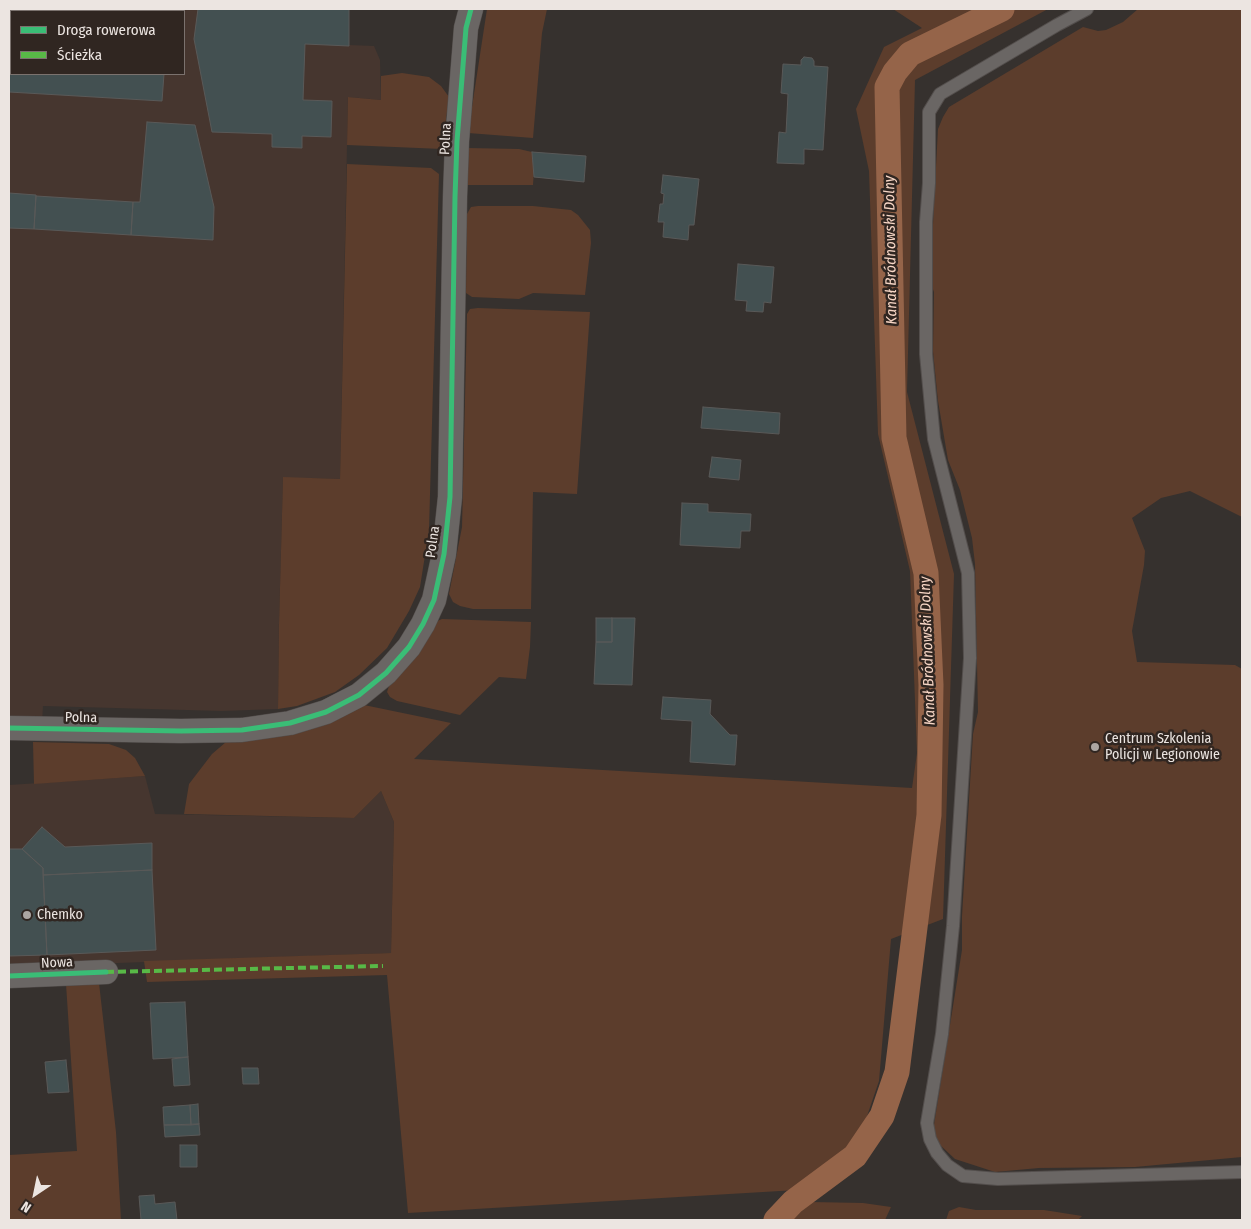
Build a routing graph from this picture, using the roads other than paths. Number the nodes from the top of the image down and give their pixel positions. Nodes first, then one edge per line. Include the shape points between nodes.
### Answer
1 (471, 9) edge
2 (1087, 9) edge
3 (9, 728) edge
4 (106, 972) dead end
5 (9, 976) edge
6 (1242, 1172) edge

1 - 3 street, Polna via 465,37 454,197 450,497 444,554 434,600 410,647 359,695 326,712 290,723 242,730
2 - 6 lane via 940,94 929,112 926,354 934,439 968,574 970,658 953,926 942,1034 927,1123 937,1154 963,1176 998,1179
4 - 5 street, Nowa

